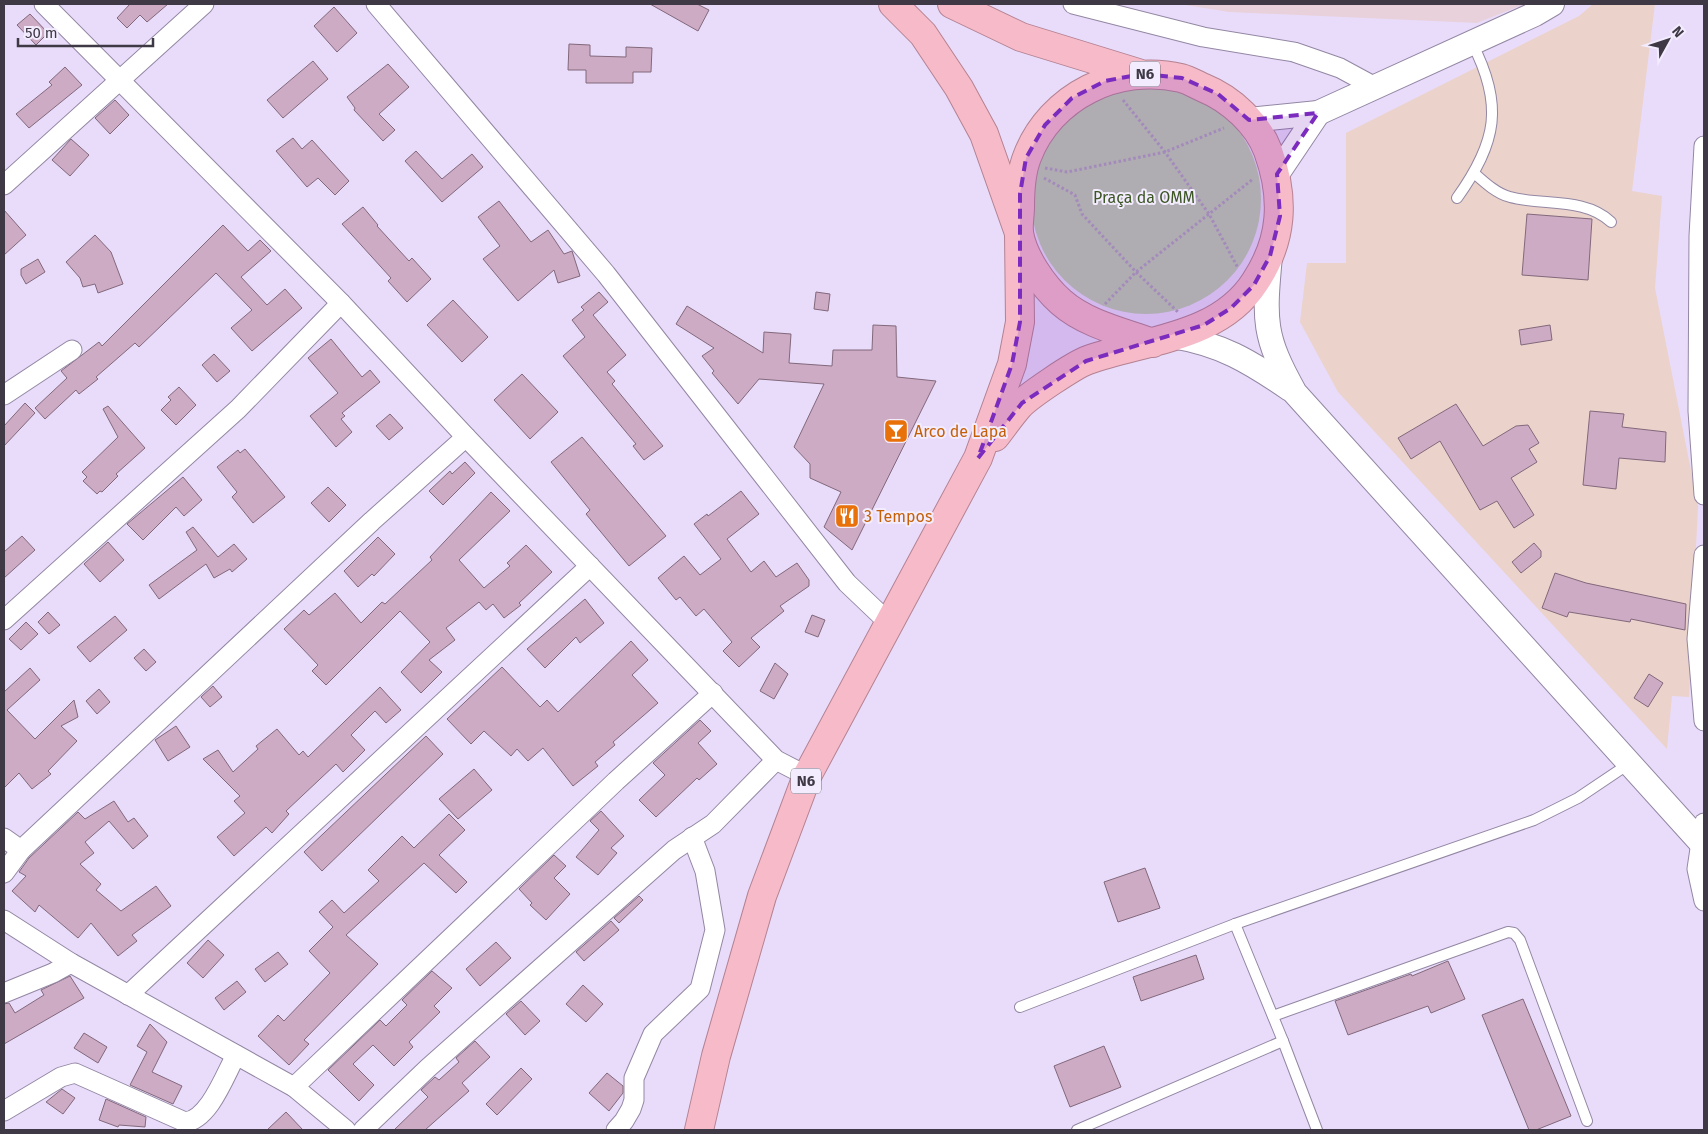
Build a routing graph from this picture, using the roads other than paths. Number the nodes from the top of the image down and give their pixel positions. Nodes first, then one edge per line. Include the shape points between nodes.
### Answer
1 (44, 4) edge
2 (204, 4) edge
3 (376, 4) edge
4 (893, 4) edge
5 (952, 4) edge
6 (1072, 4) edge
7 (1552, 4) edge
8 (1472, 43) junction
9 (1142, 74) junction
10 (118, 80) junction
11 (1377, 88) junction
12 (1318, 113) junction
13 (1249, 120) junction
14 (1704, 146) edge
15 (1275, 170) junction
16 (1474, 173) junction
17 (4, 185) edge
18 (1457, 198) dead end
19 (1612, 222) dead end
20 (1019, 233) junction
21 (1270, 256) junction
22 (341, 303) junction
23 (1172, 336) junction
24 (72, 350) dead end
25 (1295, 393) junction
26 (4, 395) edge
27 (466, 437) junction
28 (978, 458) junction
29 (1704, 495) edge
30 (1704, 555) edge
31 (590, 566) junction
32 (4, 620) edge
33 (889, 623) junction
34 (713, 693) junction
35 (1704, 721) edge
36 (776, 760) junction
37 (1630, 763) junction
38 (807, 776) junction
39 (1704, 832) edge
40 (692, 837) junction
41 (4, 838) edge
42 (21, 850) junction
43 (4, 873) edge
44 (1704, 901) edge
45 (4, 920) edge
46 (1235, 924) junction
47 (71, 963) junction
48 (4, 993) edge
49 (128, 995) junction
50 (1020, 1007) dead end
51 (1273, 1016) junction
52 (1283, 1041) junction
53 (236, 1055) junction
54 (294, 1088) junction
55 (4, 1111) edge
56 (1587, 1121) dead end
57 (346, 1130) edge
58 (363, 1130) edge
59 (616, 1130) edge
60 (699, 1130) edge
61 (1077, 1130) edge
62 (1317, 1130) edge

1 - 10 street
2 - 10 street
3 - 33 street via 606,274 847,583
4 - 20 highway, N6 via 923,34 959,88 984,134
5 - 9 highway, N6 via 1021,37
6 - 11 street via 1203,37 1294,52 1340,68
7 - 8 street
8 - 11 street
8 - 16 lane via 1486,73 1494,114 1491,133
9 - 13 highway, N6 via 1182,78 1218,94
9 - 20 highway, N6 via 1110,80 1072,98 1044,125 1026,158 1020,194
10 - 17 street
10 - 22 street
11 - 12 street
12 - 13 street
12 - 15 street
13 - 15 highway, N6 via 1266,146
14 - 29 street via 1699,236 1698,411
15 - 21 highway, N6 via 1280,216
16 - 18 lane
16 - 19 lane via 1508,197 1573,205 1603,214
20 - 23 highway, N6 via 1028,258 1041,279 1060,301 1084,319
20 - 28 highway, N6 via 1020,322 1012,364
21 - 23 highway, N6 via 1254,285 1232,308 1204,325
21 - 25 street via 1265,309 1269,339
22 - 27 street
22 - 32 street via 238,409
23 - 25 street via 1228,350
23 - 28 highway, N6 via 1086,361 1022,403
24 - 26 street
25 - 37 street
27 - 31 street
27 - 42 street
28 - 33 highway, N6
30 - 35 street via 1697,639
31 - 34 street
31 - 49 street
33 - 38 highway, N6
34 - 36 street
34 - 54 street
36 - 38 street
36 - 40 street via 713,824
37 - 39 street
37 - 46 lane via 1578,798 1534,820
38 - 60 highway, N6 via 762,896 716,1056
39 - 44 street via 1697,869
40 - 58 street via 436,1061
40 - 59 street via 705,872 715,930 700,990 653,1034 634,1078 631,1109
41 - 42 street
42 - 43 street
45 - 47 street
46 - 50 lane
46 - 51 lane
47 - 48 street
47 - 49 street
49 - 53 street
51 - 52 lane
51 - 56 lane via 1514,932 1520,940
52 - 61 lane
52 - 62 lane
53 - 54 street
53 - 55 street via 204,1114 194,1121 185,1122 75,1073 61,1077
54 - 57 street

